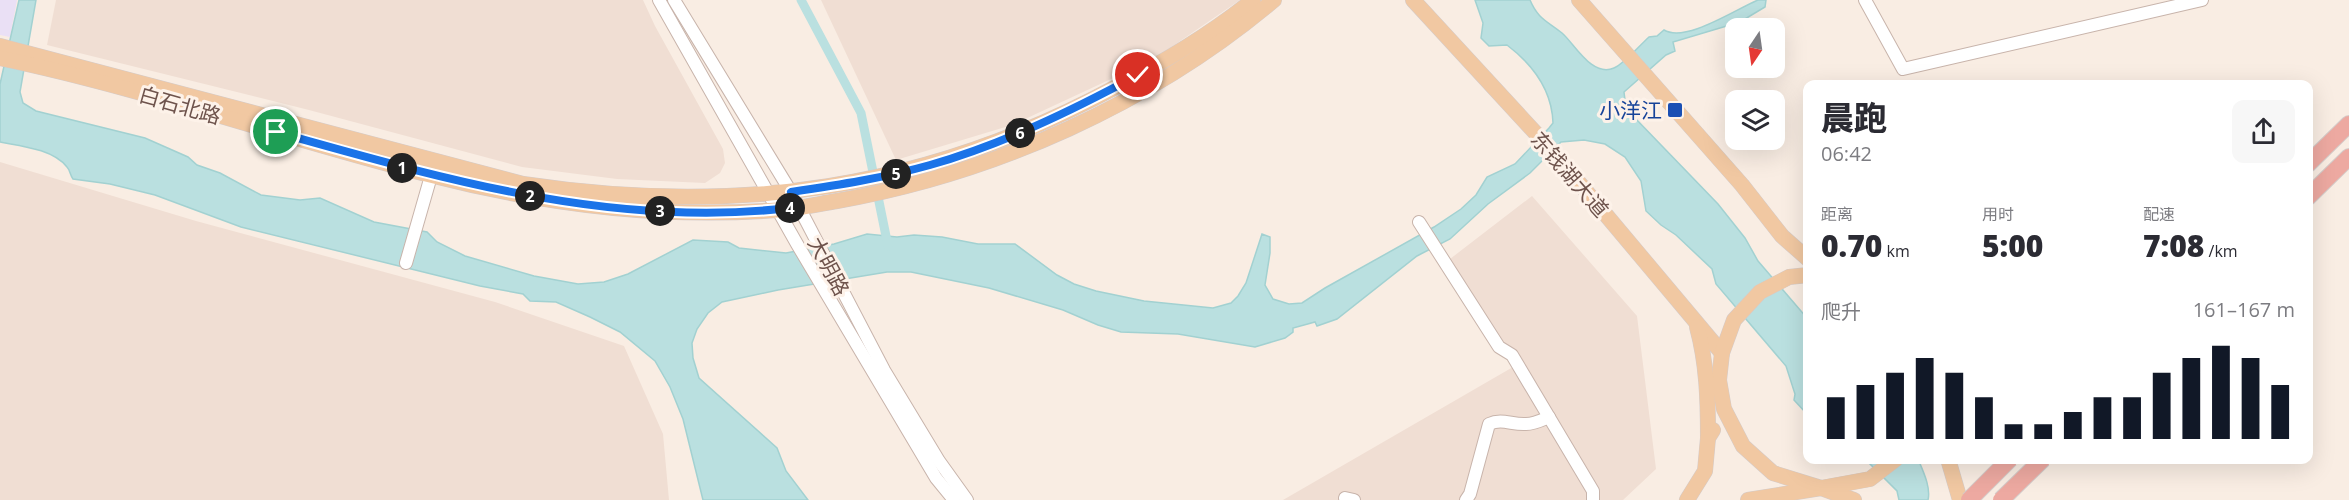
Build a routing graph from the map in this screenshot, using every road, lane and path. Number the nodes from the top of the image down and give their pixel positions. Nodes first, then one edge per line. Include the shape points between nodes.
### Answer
1 (659, 0) edge
2 (674, 0) edge
3 (1253, 0) edge
4 (1274, 0) edge
5 (1413, 0) edge
6 (1579, 0) edge
7 (1865, 0) edge
8 (2202, 0) edge
9 (4, 53) edge
10 (29, 59) junction
11 (2349, 124) edge
12 (2349, 157) edge
13 (2313, 159) edge
14 (431, 176) junction
15 (899, 181) junction
16 (860, 189) junction
17 (791, 192) junction
18 (2313, 192) edge
19 (768, 194) junction
20 (798, 207) junction
21 (778, 210) junction
22 (1422, 227) dead end
23 (1803, 255) edge
24 (406, 263) dead end
25 (1803, 275) edge
26 (1694, 318) junction
27 (1722, 353) junction
28 (1724, 408) junction
29 (1549, 417) junction
30 (1708, 438) junction
31 (1890, 464) edge
32 (1949, 464) edge
33 (2005, 464) edge
34 (2038, 464) edge
35 (1821, 488) junction
36 (954, 500) edge
37 (967, 500) edge
38 (1466, 500) edge
39 (1593, 500) edge
40 (1687, 500) edge
41 (1748, 500) edge
42 (1854, 500) edge
43 (1960, 500) edge
44 (1969, 500) edge
45 (2001, 500) edge

1 - 19 street, 大明路
2 - 17 street, 大明路
3 - 15 main road, 白石北路 via 1189,46 1089,102
4 - 15 main road, 白石北路 via 1244,26 1187,64 1099,114 947,175
5 - 26 main road, 东钱湖大道 via 1554,153
6 - 23 main road via 1782,236
7 - 8 street via 1903,69
9 - 10 main road, 白石北路
10 - 14 main road, 白石北路
10 - 19 main road, 白石北路 via 523,184 582,193
11 - 13 highway
12 - 18 highway
14 - 21 main road, 白石北路 via 525,196 614,208 692,212
14 - 24 street
15 - 16 main road, 白石北路
16 - 17 main road, 白石北路
16 - 20 main road, 白石北路
17 - 19 main road, 白石北路
17 - 20 street, 大明路
19 - 21 street, 大明路
20 - 21 main road, 白石北路
20 - 37 street, 大明路 via 896,390
21 - 36 street, 大明路 via 936,478
22 - 29 street via 1499,347 1512,355
25 - 27 main road via 1789,277 1760,292 1734,320
26 - 27 main road, 东钱湖大道
26 - 30 main road via 1703,350
27 - 28 main road via 1719,380
28 - 30 main road
28 - 35 main road via 1743,446 1773,473
29 - 38 street via 1530,424 1498,420 1489,424
29 - 39 street via 1593,491
30 - 40 main road via 1704,471
31 - 35 main road via 1870,479
32 - 43 main road
33 - 44 highway, bridge
34 - 45 highway, bridge
35 - 41 main road
35 - 42 main road

